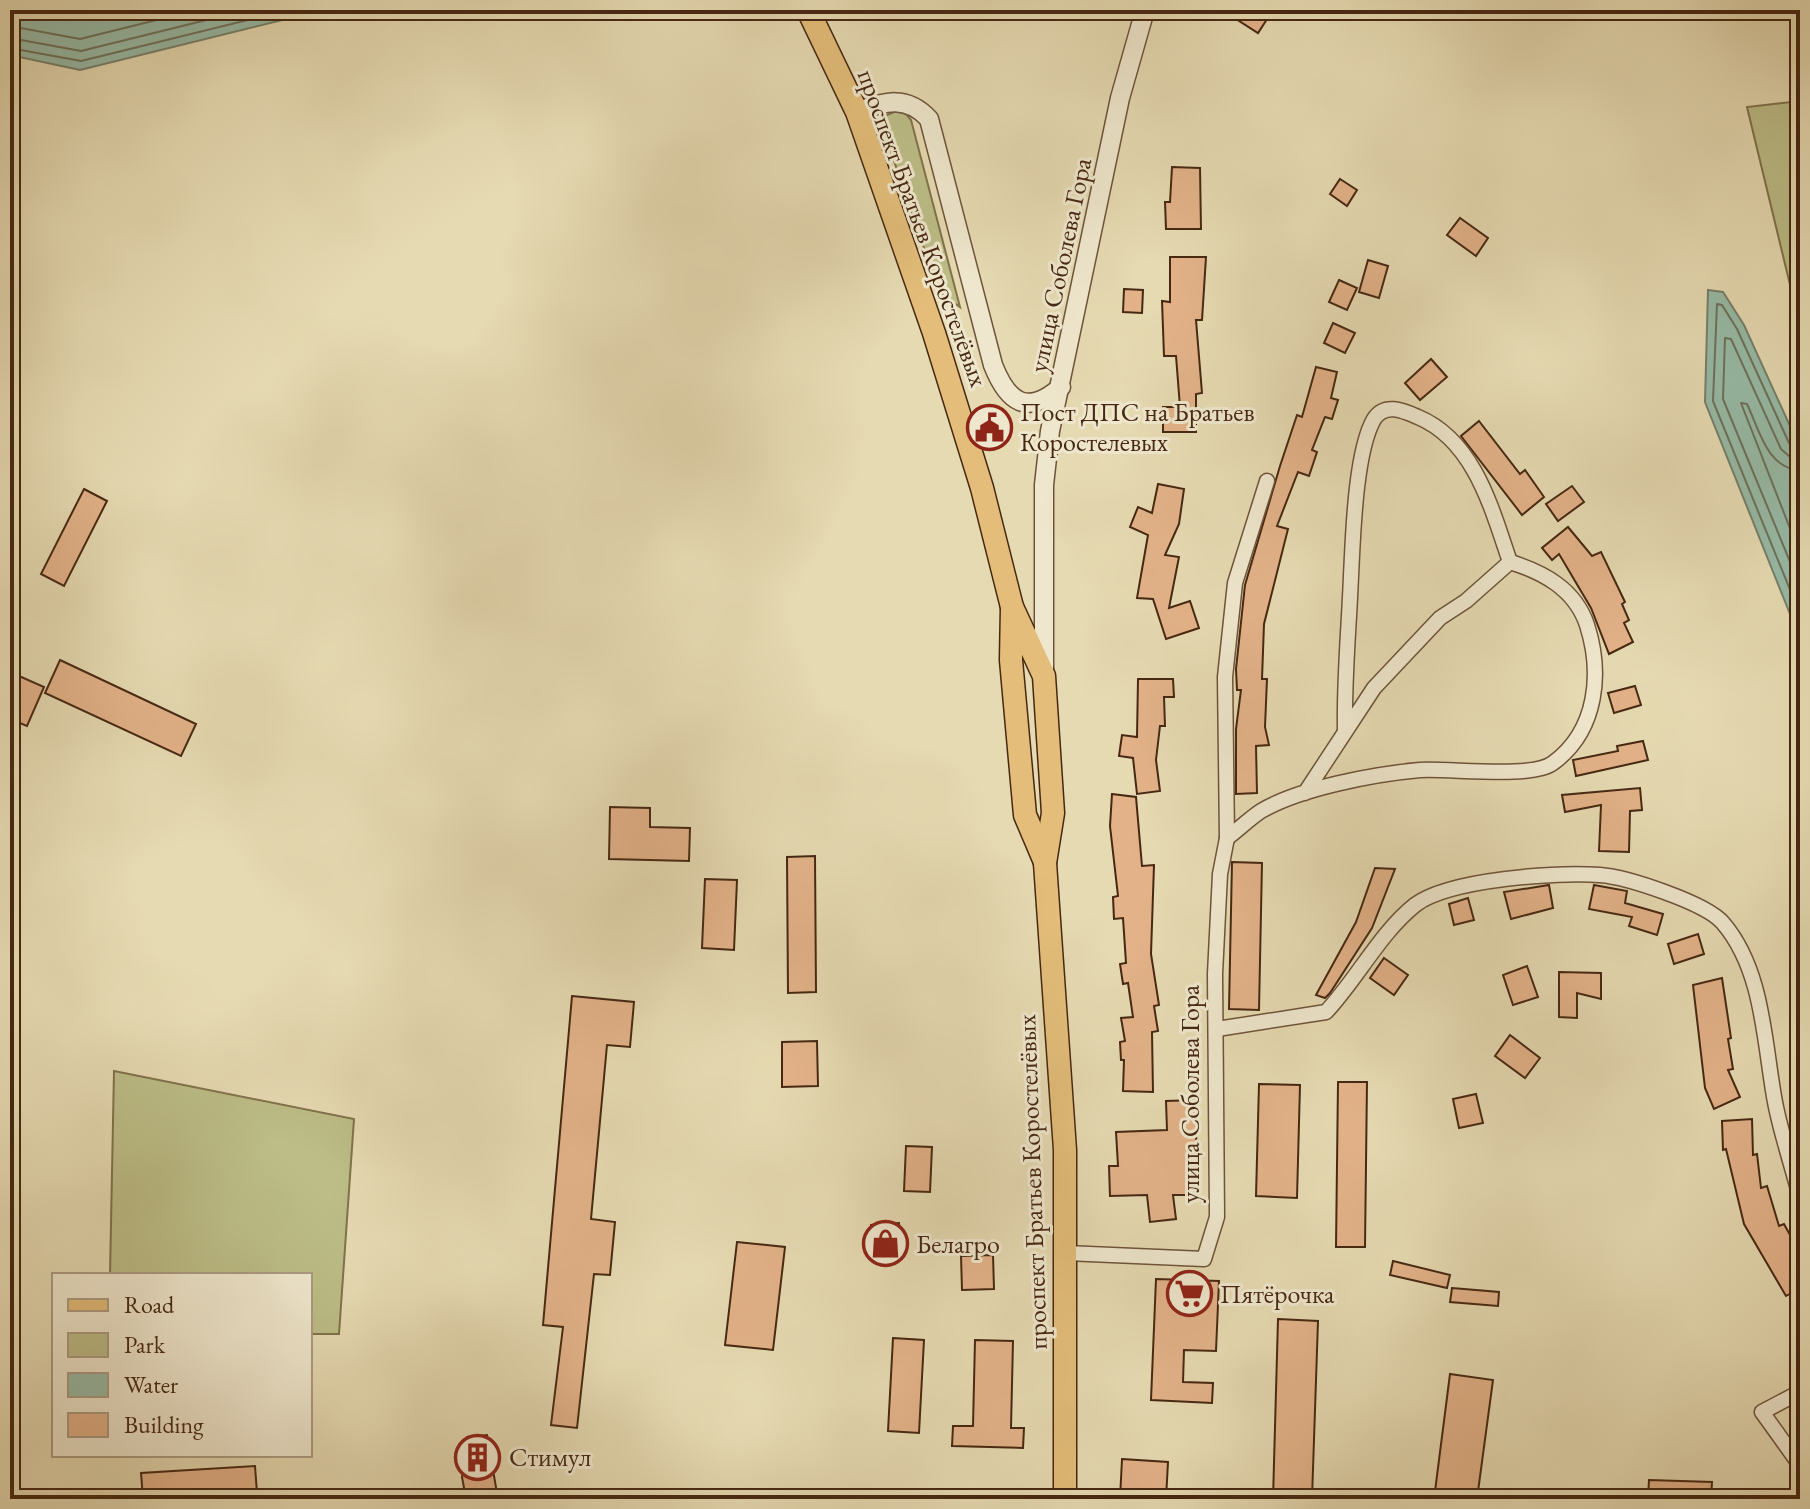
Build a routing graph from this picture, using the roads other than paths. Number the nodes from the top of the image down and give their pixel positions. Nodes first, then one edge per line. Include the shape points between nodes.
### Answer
1 (808, 10) edge
2 (1145, 10) edge
3 (857, 112) junction
4 (1061, 387) junction
5 (1267, 481) dead end
6 (1510, 562) junction
7 (1012, 607) junction
8 (1044, 676) junction
9 (1345, 729) junction
10 (1305, 793) junction
11 (1227, 838) junction
12 (1045, 863) junction
13 (1217, 1029) junction
14 (1800, 1197) edge
15 (1066, 1253) junction
16 (1800, 1392) edge
17 (1800, 1465) edge
18 (1065, 1499) edge

1 - 3 main road, проспект Братьев Коростелёвых
2 - 4 street, улица Соболева Гора via 1120,98
3 - 4 street via 881,102 902,101 918,106 929,119 1003,392 1023,403 1045,400
3 - 7 main road, проспект Братьев Коростелёвых via 938,347
4 - 8 street, улица Соболева Гора via 1044,485
5 - 11 street, улица Соболева Гора via 1235,583 1225,677
6 - 9 street via 1407,651
6 - 9 street via 1480,477 1452,442 1432,423 1401,410 1380,413 1361,467 1354,513
6 - 10 street via 1542,572 1565,590 1584,616 1595,651 1590,716 1567,748 1552,764 1531,769 1421,770
7 - 8 main road, проспект Братьев Коростелёвых
7 - 12 main road, проспект Братьев Коростелёвых via 1011,660 1025,815
8 - 12 main road, проспект Братьев Коростелёвых via 1053,813
9 - 10 street
10 - 11 street via 1261,811
11 - 13 street, улица Соболева Гора via 1220,874
12 - 15 main road, проспект Братьев Коростелёвых via 1065,1150
13 - 14 street via 1326,1012 1416,905 1439,893 1507,878 1602,875 1692,904 1722,922 1745,962 1760,1007 1776,1104
13 - 15 street, улица Соболева Гора via 1217,1217 1204,1259
15 - 18 main road, проспект Братьев Коростелёвых
16 - 17 street via 1762,1412

